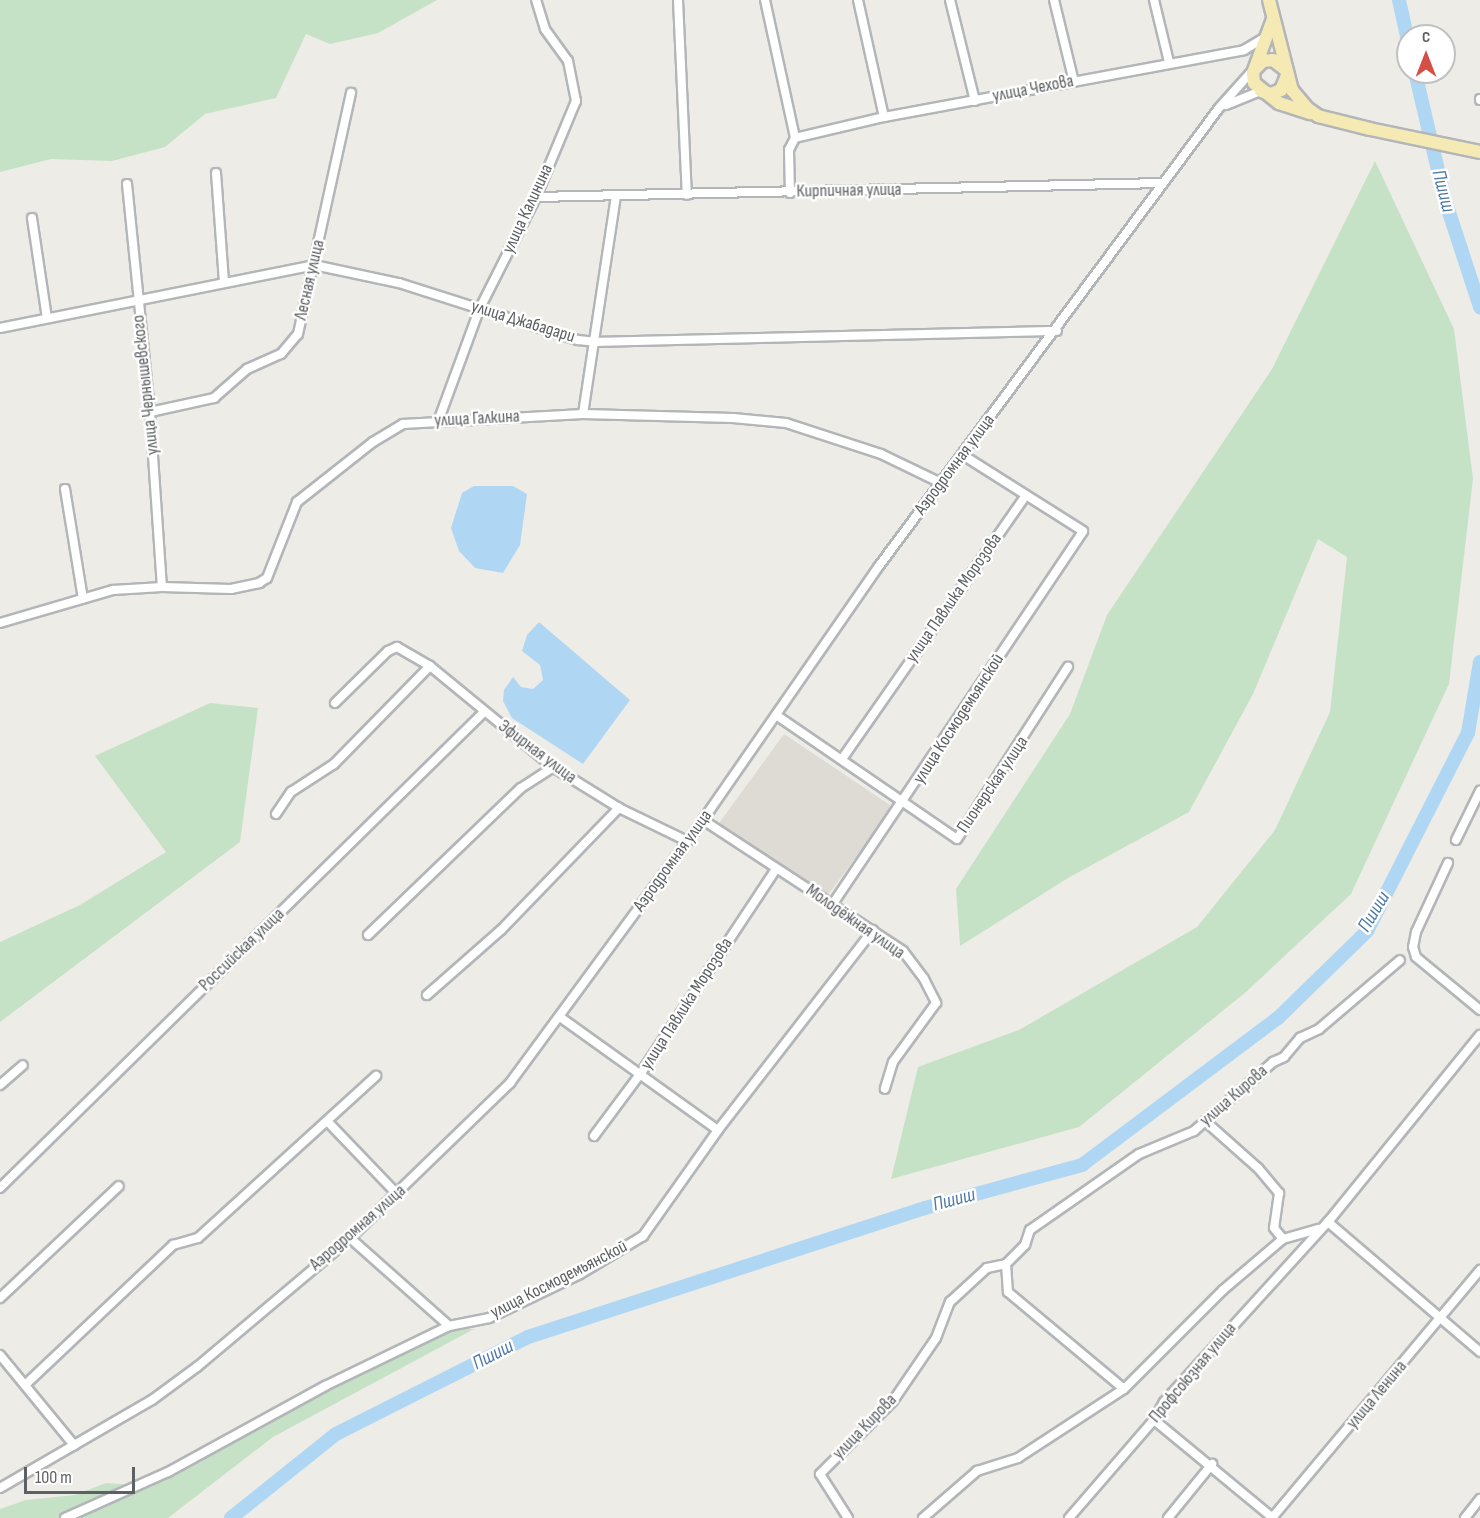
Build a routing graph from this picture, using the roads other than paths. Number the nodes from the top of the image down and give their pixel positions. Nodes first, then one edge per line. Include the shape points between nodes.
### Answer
1 (536, 0) edge
2 (678, 0) edge
3 (765, 0) edge
4 (858, 0) edge
5 (950, 0) edge
6 (1054, 0) edge
7 (1154, 0) edge
8 (1269, 0) edge
9 (1274, 18) junction
10 (1269, 35) junction
11 (1169, 62) junction
12 (1255, 69) junction
13 (1286, 72) junction
14 (1074, 82) junction
15 (1260, 91) junction
16 (351, 93) dead end
17 (975, 101) junction
18 (1219, 108) junction
19 (1318, 116) junction
20 (884, 117) junction
21 (795, 138) junction
22 (1480, 152) edge
23 (216, 173) dead end
24 (1163, 183) junction
25 (127, 184) dead end
26 (790, 193) junction
27 (687, 195) junction
28 (616, 196) junction
29 (536, 197) junction
30 (32, 218) dead end
31 (314, 265) junction
32 (224, 281) junction
33 (137, 299) junction
34 (479, 310) junction
35 (46, 318) junction
36 (0, 328) edge
37 (1057, 331) junction
38 (597, 342) junction
39 (150, 412) junction
40 (584, 414) junction
41 (440, 419) junction
42 (963, 455) junction
43 (942, 483) junction
44 (64, 489) dead end
45 (1025, 496) junction
46 (162, 587) junction
47 (82, 599) junction
48 (0, 622) edge
49 (430, 666) junction
50 (1068, 667) dead end
51 (335, 703) dead end
52 (484, 712) junction
53 (776, 715) junction
54 (842, 759) junction
55 (553, 767) junction
56 (1480, 791) edge
57 (903, 804) junction
58 (619, 808) junction
59 (276, 814) dead end
60 (703, 820) junction
61 (1456, 840) dead end
62 (687, 841) junction
63 (1448, 863) dead end
64 (776, 869) junction
65 (832, 905) junction
66 (873, 930) junction
67 (368, 935) dead end
68 (1400, 960) dead end
69 (427, 995) dead end
70 (1480, 1010) edge
71 (560, 1017) junction
72 (1480, 1035) edge
73 (23, 1065) dead end
74 (642, 1073) junction
75 (376, 1076) dead end
76 (0, 1084) edge
77 (885, 1089) dead end
78 (1205, 1121) junction
79 (328, 1122) junction
80 (718, 1130) junction
81 (594, 1136) dead end
82 (119, 1186) dead end
83 (0, 1188) edge
84 (398, 1195) junction
85 (1328, 1222) junction
86 (1319, 1229) junction
87 (350, 1239) junction
88 (1283, 1239) junction
89 (1006, 1264) junction
90 (1480, 1270) edge
91 (0, 1298) edge
92 (1440, 1318) junction
93 (449, 1326) junction
94 (1480, 1352) edge
95 (0, 1355) edge
96 (25, 1385) junction
97 (1124, 1389) junction
98 (1154, 1420) junction
99 (74, 1445) junction
100 (1212, 1464) junction
101 (0, 1488) edge
102 (1480, 1499) edge
103 (65, 1518) edge
104 (848, 1518) edge
105 (923, 1518) edge
106 (1069, 1518) edge
107 (1168, 1518) edge
108 (1272, 1518) edge
109 (1465, 1518) edge

1 - 29 street, улица Калинина via 541,21 568,61 576,100
2 - 27 street
3 - 21 street
4 - 20 street
5 - 17 street
6 - 14 street
7 - 11 street
8 - 9 main road
9 - 10 main road
9 - 13 main road
10 - 11 street, улица Чехова via 1244,50
10 - 12 main road
11 - 14 street, улица Чехова
12 - 13 main road via 1273,60
12 - 15 main road via 1254,83
12 - 18 street, Аэродромная улица
13 - 15 main road via 1281,90 1271,94
13 - 19 main road via 1298,100
14 - 17 street, улица Чехова
15 - 18 street
15 - 19 main road via 1279,103
16 - 31 street, Лесная улица
17 - 20 street, улица Чехова
18 - 24 street, Аэродромная улица
19 - 22 main road
20 - 21 street, улица Чехова
21 - 26 street via 789,150
23 - 32 street
24 - 26 street, Кирпичная улица
24 - 37 street, Аэродромная улица
25 - 33 street, улица Чернышевского
26 - 27 street, Кирпичная улица
27 - 28 street, Кирпичная улица
28 - 29 street, Кирпичная улица
28 - 38 street
29 - 34 street, улица Калинина
30 - 35 street
31 - 32 street, улица Джабадари
31 - 34 street, улица Джабадари via 399,283
31 - 39 street, Лесная улица via 298,334 282,354 247,369 214,398
32 - 33 street, улица Джабадари
33 - 35 street, улица Джабадари
33 - 39 street, улица Чернышевского
34 - 38 street, улица Джабадари via 578,340
34 - 41 street, улица Калинина
35 - 36 street, улица Джабадари
37 - 38 street, улица Джабадари
37 - 42 street, Аэродромная улица
38 - 40 street
39 - 46 street, улица Чернышевского
40 - 41 street, улица Галкина
40 - 43 street, улица Галкина via 786,423 880,454
41 - 46 street, улица Галкина via 403,424 297,502 267,578 259,583 231,589
42 - 43 street, Аэродромная улица
42 - 45 street
43 - 53 street, Аэродромная улица
44 - 47 street
45 - 54 street, улица Павлика Морозова
45 - 57 street, улица Космодемьянской via 1083,531
46 - 47 street, улица Галкина via 113,590
47 - 48 street, улица Галкина
49 - 51 street, Эфирная улица via 397,646
49 - 52 street, Эфирная улица
49 - 59 street via 334,764 291,792
50 - 57 street, Пионерская улица via 957,839
52 - 55 street, Эфирная улица
52 - 83 street, Российская улица
53 - 54 street, Пионерская улица
53 - 60 street, Аэродромная улица
54 - 57 street, Пионерская улица
55 - 58 street, Эфирная улица
55 - 67 street via 521,789
56 - 61 street
57 - 65 street, улица Космодемьянской
58 - 62 street, Эфирная улица
58 - 69 street via 501,930
60 - 62 street, Аэродромная улица
60 - 64 street, Молодёжная улица
62 - 71 street, Аэродромная улица
63 - 70 street via 1413,947 1416,957
64 - 65 street, Молодёжная улица
64 - 74 street, улица Павлика Морозова
65 - 66 street, Молодёжная улица
66 - 77 street, Молодёжная улица via 903,951 936,1003 893,1062
66 - 80 street, улица Космодемьянской
68 - 78 street, улица Кирова via 1319,1029 1300,1038 1284,1057 1273,1062
71 - 74 street
71 - 84 street, Аэродромная улица via 510,1083
72 - 85 street, Профсоюзная улица
73 - 76 street
74 - 80 street
74 - 81 street, улица Павлика Морозова
75 - 79 street
78 - 88 street via 1258,1168 1279,1193 1274,1228
78 - 89 street, улица Кирова via 1194,1131 1139,1154 1030,1230 1025,1245
79 - 84 street
79 - 96 street via 198,1238 173,1245
80 - 93 street, улица Космодемьянской via 643,1236 580,1274 489,1318
82 - 91 street
84 - 87 street, Аэродромная улица
85 - 86 street, Профсоюзная улица
85 - 92 street
86 - 88 street, Профсоюзная улица
86 - 98 street, Профсоюзная улица via 1164,1402
87 - 93 street
87 - 99 street, Аэродромная улица via 197,1367 152,1400
88 - 97 street, Профсоюзная улица via 1223,1290
89 - 97 street via 1008,1292
89 - 104 street, улица Кирова via 975,1275 950,1302 936,1338 893,1401 820,1474
90 - 92 street, улица Ленина
92 - 94 street
92 - 108 street, улица Ленина
93 - 103 street, улица Космодемьянской via 305,1396 168,1472
95 - 96 street
96 - 99 street
97 - 105 street, Профсоюзная улица via 1018,1458 977,1471
98 - 100 street
98 - 106 street, Профсоюзная улица
99 - 101 street, Аэродромная улица
100 - 107 street
100 - 108 street
102 - 109 street

